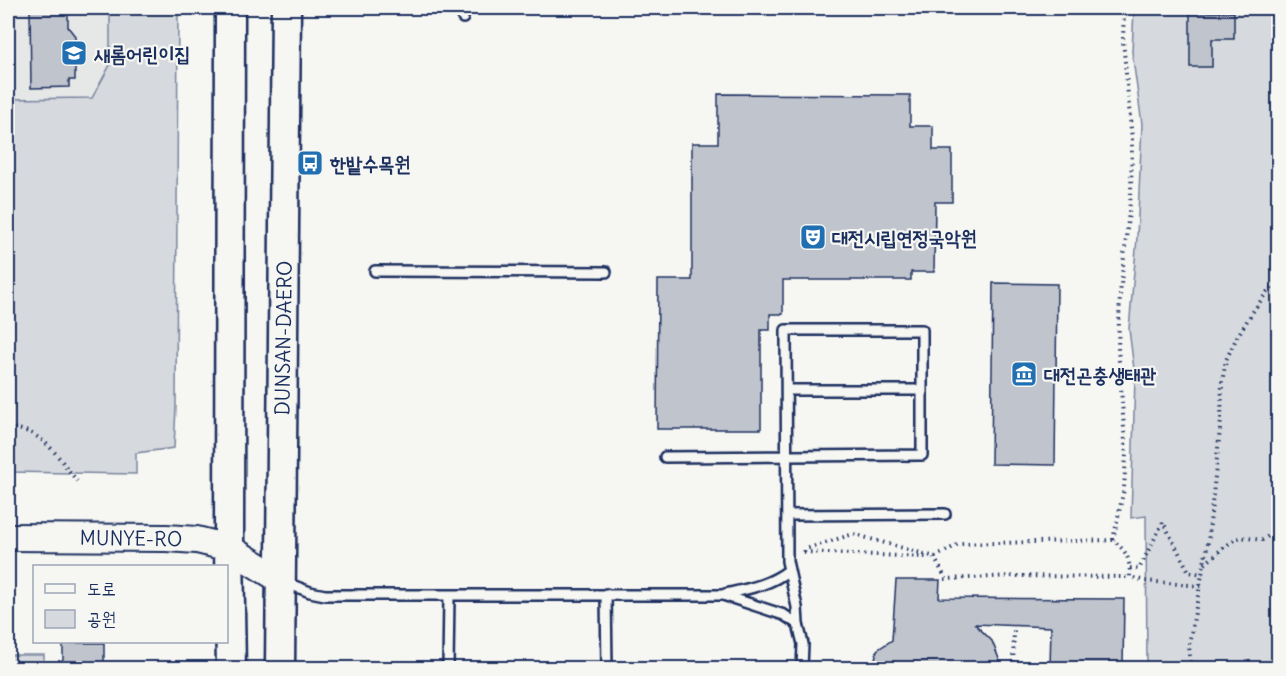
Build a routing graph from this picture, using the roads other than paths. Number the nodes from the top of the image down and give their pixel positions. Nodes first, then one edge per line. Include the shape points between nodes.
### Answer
1 (230, 8) edge
2 (286, 8) edge
3 (375, 271) dead end
4 (606, 272) dead end
5 (787, 390) junction
6 (922, 390) junction
7 (787, 456) junction
8 (665, 457) dead end
9 (945, 514) dead end
10 (787, 515) junction
11 (8, 537) edge
12 (229, 548) junction
13 (789, 570) junction
14 (281, 580) junction
15 (606, 594) junction
16 (449, 595) junction
17 (723, 595) junction
18 (798, 624) junction
19 (231, 669) edge
20 (280, 669) edge
21 (448, 669) edge
22 (607, 669) edge
23 (802, 669) edge

1 - 12 main road
2 - 14 main road, DUNSAN-DAERO
3 - 4 lane
5 - 6 lane
5 - 6 lane via 786,330 922,330
5 - 7 lane
6 - 7 lane via 922,455
7 - 8 lane
7 - 10 lane
9 - 10 lane
10 - 13 lane
11 - 12 main road, MUNYE-RO via 166,538
12 - 14 main road, MUNYE-RO
12 - 19 main road
13 - 17 lane via 776,580
13 - 18 lane
14 - 16 lane via 320,594
14 - 20 main road, DUNSAN-DAERO
15 - 16 lane
15 - 17 lane
15 - 22 lane
16 - 21 lane
17 - 18 lane via 784,615
18 - 23 lane via 803,644

